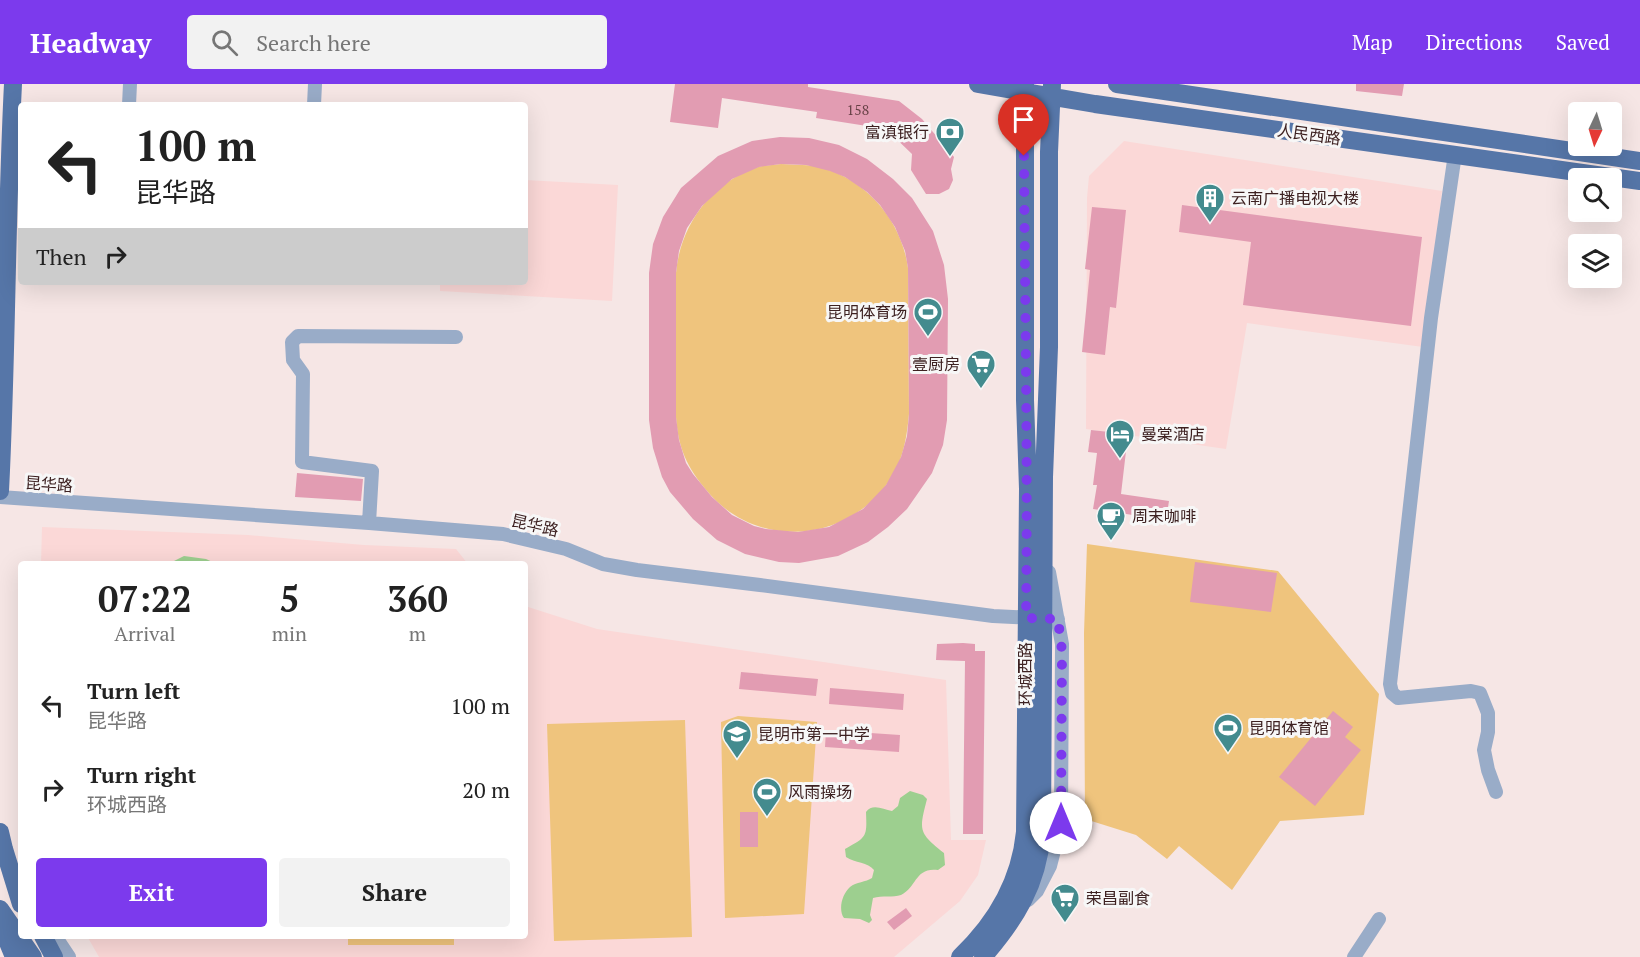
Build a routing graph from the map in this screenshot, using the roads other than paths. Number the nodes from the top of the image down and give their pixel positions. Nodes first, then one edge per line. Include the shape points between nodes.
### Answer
1 (13, 84) edge
2 (130, 84) edge
3 (315, 84) edge
4 (978, 84) edge
5 (1117, 84) edge
6 (1025, 88) edge
7 (1052, 90) edge
8 (129, 102) edge
9 (314, 102) edge
10 (1455, 154) junction
11 (1640, 161) edge
12 (1640, 181) edge
13 (456, 337) dead end
14 (0, 491) edge
15 (0, 497) edge
16 (369, 523) junction
17 (1042, 618) junction
18 (1496, 792) dead end
19 (0, 831) edge
20 (18, 885) edge
21 (0, 909) edge
22 (1378, 919) dead end
23 (0, 923) edge
24 (18, 934) edge
25 (22, 939) edge
26 (31, 939) edge
27 (45, 939) edge
28 (57, 939) edge
29 (0, 941) edge
30 (4, 957) edge
31 (14, 957) edge
32 (35, 957) edge
33 (54, 957) edge
34 (69, 957) edge
35 (960, 957) edge
36 (983, 957) edge
37 (1354, 957) edge

1 - 14 main road
2 - 8 street
3 - 9 street
4 - 6 main road, 人民西路
5 - 11 main road, 人民西路
6 - 7 main road, 人民西路
6 - 17 main road, 环城西路 via 1028,489
7 - 10 main road, 人民西路
7 - 17 main road, 环城西路
10 - 12 main road, 人民西路
10 - 18 street via 1431,318 1390,684 1398,698 1480,693 1488,712 1484,750
13 - 16 street via 298,336 292,342 293,360 303,374 302,462 372,471
15 - 16 street, 昆华路
16 - 17 street, 昆华路 via 503,534 566,549 603,564 637,570 993,616
17 - 35 main road, 环城西路 via 1022,858 1004,901
17 - 36 main road, 环城西路 via 1042,834 1035,874 1019,910
19 - 20 main road
21 - 24 main road
22 - 37 street
23 - 31 main road
25 - 32 main road
26 - 32 main road
27 - 33 main road
28 - 34 street
29 - 30 street

